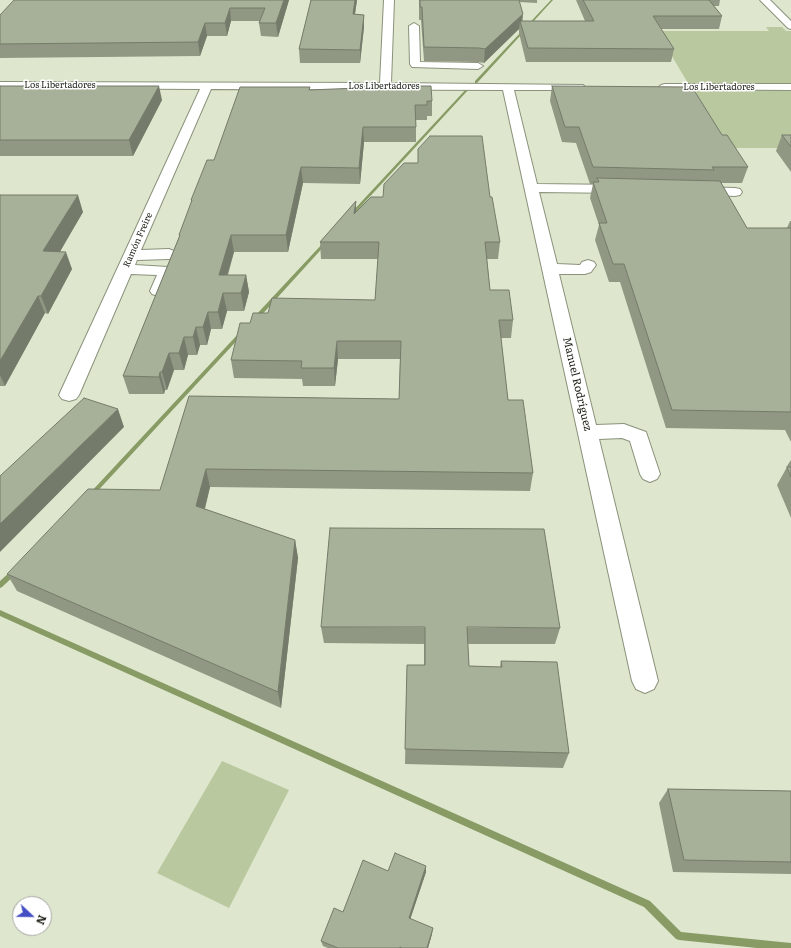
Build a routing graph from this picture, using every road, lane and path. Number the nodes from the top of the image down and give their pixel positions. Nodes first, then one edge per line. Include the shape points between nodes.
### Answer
1 (389, 0) edge
2 (767, 2) edge
3 (784, 4) dead end
4 (789, 22) edge
5 (394, 32) junction
6 (387, 48) junction
7 (414, 48) junction
8 (478, 66) edge
9 (0, 85) edge
10 (207, 86) junction
11 (385, 86) junction
12 (508, 86) junction
13 (591, 87) edge
14 (654, 87) edge
15 (791, 87) edge
16 (532, 188) junction
17 (634, 190) edge
18 (681, 191) edge
19 (736, 192) dead end
20 (168, 254) dead end
21 (128, 262) junction
22 (588, 265) dead end
23 (550, 269) junction
24 (158, 291) edge
25 (69, 395) dead end
26 (588, 432) junction
27 (650, 474) dead end
28 (645, 681) dead end

1 - 5 street
2 - 3 street
2 - 4 street
5 - 6 street
5 - 7 street via 414,29
6 - 7 street
6 - 11 street
7 - 8 street via 416,65
9 - 10 street, Los Libertadores
10 - 11 street, Los Libertadores via 332,91
10 - 21 street, Ramón Freire
11 - 12 street, Los Libertadores
12 - 13 street, Los Libertadores
12 - 16 street, Manuel Rodríguez
14 - 15 street, Los Libertadores
16 - 17 street
16 - 23 street, Manuel Rodríguez
18 - 19 street
20 - 21 street
21 - 24 street via 162,270 165,274
21 - 25 street, Ramón Freire
22 - 23 street via 580,270
23 - 26 street, Manuel Rodríguez
26 - 27 street via 624,432 639,437
26 - 28 street, Manuel Rodríguez

